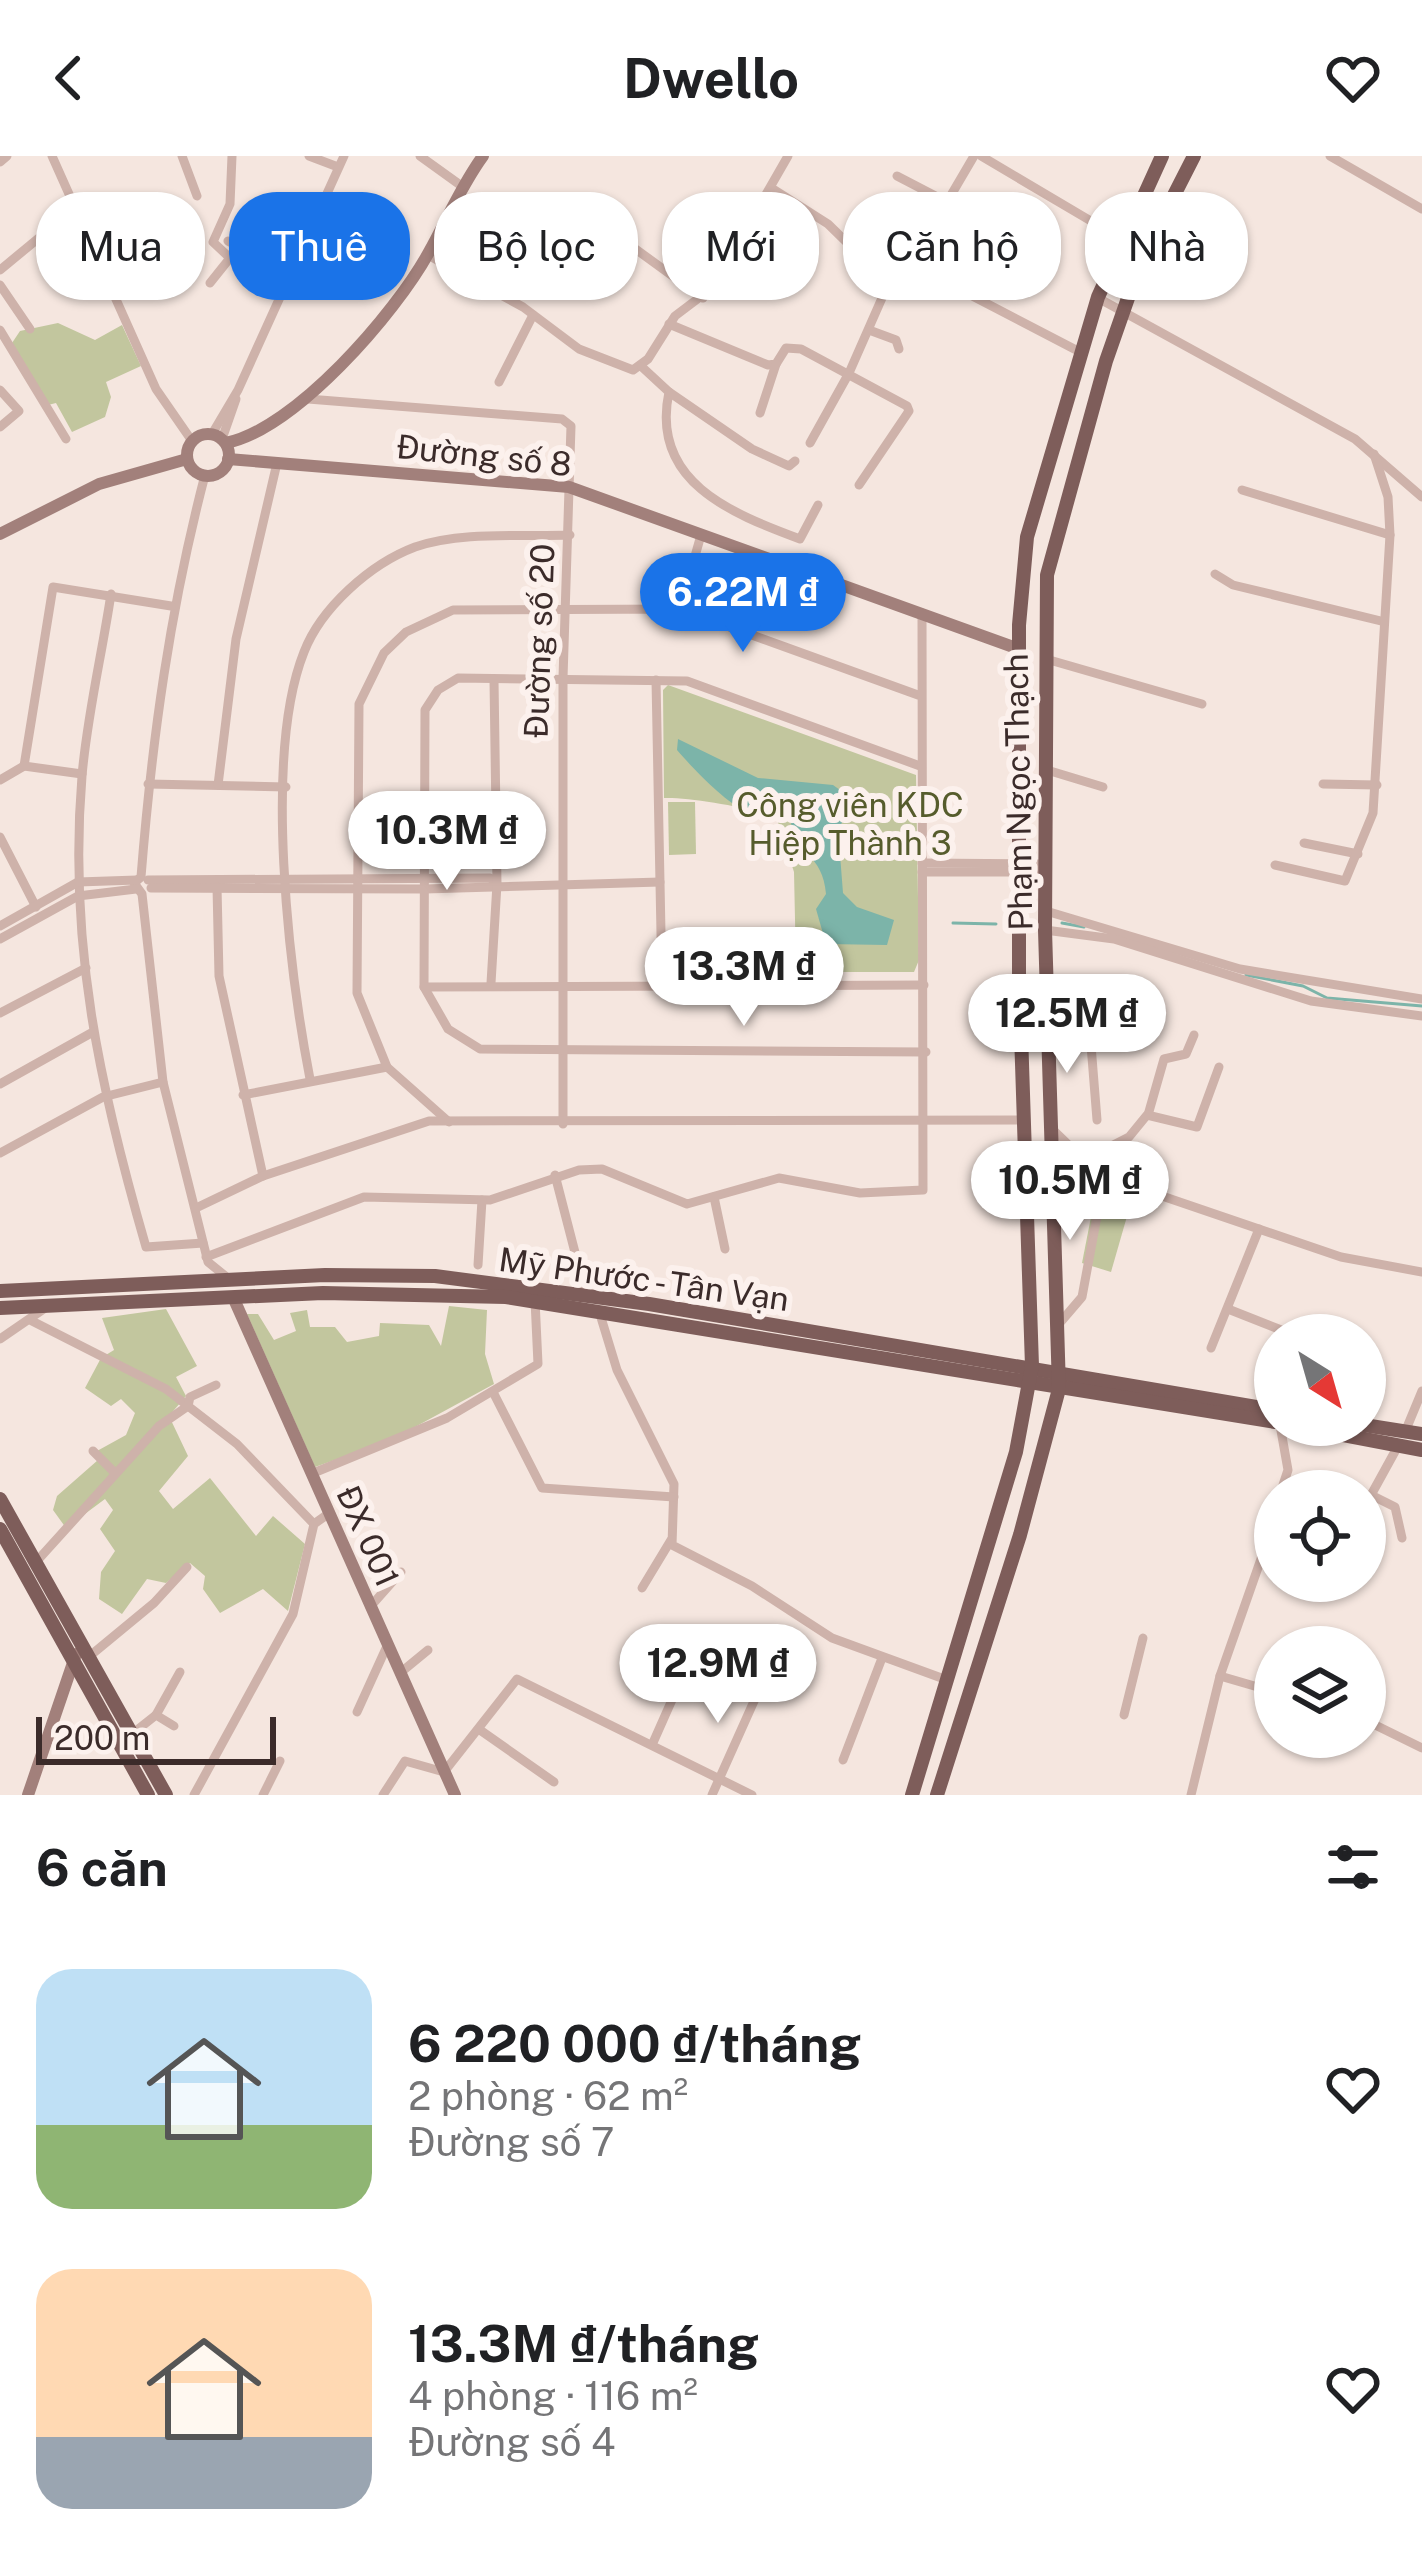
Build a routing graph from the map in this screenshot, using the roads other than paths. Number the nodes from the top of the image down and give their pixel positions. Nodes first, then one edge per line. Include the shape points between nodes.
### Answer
1 (52, 156) edge
2 (182, 156) edge
3 (232, 156) edge
4 (309, 156) edge
5 (419, 156) edge
6 (484, 156) edge
7 (788, 156) edge
8 (978, 156) edge
9 (1162, 156) edge
10 (1194, 156) edge
11 (1330, 156) edge
12 (341, 161) edge
13 (897, 176) dead end
14 (463, 188) junction
15 (772, 189) junction
16 (196, 192) edge
17 (327, 192) edge
18 (770, 192) edge
19 (1144, 192) edge
20 (1422, 208) edge
21 (1085, 218) edge
22 (36, 240) edge
23 (843, 241) edge
24 (428, 255) junction
25 (0, 270) edge
26 (210, 283) dead end
27 (0, 285) edge
28 (279, 300) edge
29 (700, 300) edge
30 (881, 300) edge
31 (980, 300) edge
32 (1097, 300) edge
33 (1102, 300) edge
34 (1125, 310) junction
35 (533, 315) junction
36 (668, 324) junction
37 (30, 329) dead end
38 (0, 330) edge
39 (868, 330) junction
40 (898, 349) dead end
41 (1080, 352) junction
42 (776, 364) junction
43 (642, 367) junction
44 (850, 373) junction
45 (499, 382) dead end
46 (0, 390) edge
47 (669, 392) junction
48 (237, 393) junction
49 (308, 399) junction
50 (760, 413) dead end
51 (232, 422) junction
52 (0, 427) edge
53 (257, 438) junction
54 (65, 439) dead end
55 (192, 441) junction
56 (809, 443) dead end
57 (223, 446) junction
58 (1375, 454) junction
59 (187, 459) junction
60 (795, 461) dead end
61 (270, 463) junction
62 (205, 475) junction
63 (859, 485) dead end
64 (568, 487) junction
65 (1242, 490) dead end
66 (1422, 497) edge
67 (818, 505) dead end
68 (0, 534) edge
69 (570, 535) junction
70 (701, 535) junction
71 (1390, 535) junction
72 (1216, 574) dead end
73 (111, 595) junction
74 (172, 606) junction
75 (680, 609) junction
76 (568, 611) junction
77 (922, 613) junction
78 (1381, 621) junction
79 (1019, 649) junction
80 (1043, 658) junction
81 (563, 678) junction
82 (494, 680) junction
83 (656, 680) junction
84 (919, 695) junction
85 (1202, 704) dead end
86 (24, 766) junction
87 (920, 766) junction
88 (1047, 770) junction
89 (82, 774) junction
90 (0, 780) edge
91 (148, 784) junction
92 (1323, 784) dead end
93 (218, 785) junction
94 (1377, 785) junction
95 (286, 787) junction
96 (1103, 788) dead end
97 (1304, 843) dead end
98 (2, 845) edge
99 (1358, 854) junction
100 (1275, 866) dead end
101 (922, 867) junction
102 (1019, 867) junction
103 (1045, 868) junction
104 (78, 882) junction
105 (286, 882) junction
106 (660, 882) junction
107 (354, 883) junction
108 (425, 884) junction
109 (497, 884) junction
110 (142, 885) junction
111 (563, 886) junction
112 (217, 887) junction
113 (78, 896) junction
114 (38, 910) junction
115 (1046, 911) junction
116 (0, 926) edge
117 (1046, 930) junction
118 (0, 939) edge
119 (86, 968) junction
120 (491, 983) junction
121 (562, 984) junction
122 (662, 984) junction
123 (924, 985) junction
124 (424, 987) junction
125 (1422, 999) edge
126 (0, 1013) edge
127 (1422, 1016) edge
128 (1089, 1020) junction
129 (1128, 1022) dead end
130 (1048, 1024) junction
131 (93, 1032) junction
132 (1194, 1035) dead end
133 (562, 1052) junction
134 (926, 1052) junction
135 (1219, 1066) dead end
136 (387, 1067) junction
137 (310, 1078) junction
138 (163, 1082) junction
139 (0, 1084) edge
140 (243, 1095) junction
141 (103, 1097) junction
142 (1148, 1115) junction
143 (1025, 1120) junction
144 (1097, 1120) dead end
145 (922, 1121) junction
146 (449, 1122) junction
147 (563, 1124) junction
148 (1050, 1126) junction
149 (0, 1153) edge
150 (1084, 1160) junction
151 (1105, 1173) junction
152 (555, 1174) junction
153 (263, 1176) junction
154 (714, 1197) junction
155 (482, 1200) junction
156 (196, 1208) junction
157 (1259, 1229) junction
158 (203, 1243) junction
159 (725, 1249) dead end
160 (207, 1260) junction
161 (478, 1265) dead end
162 (1422, 1272) edge
163 (230, 1279) junction
164 (188, 1281) junction
165 (0, 1291) edge
166 (586, 1295) junction
167 (233, 1297) junction
168 (536, 1300) junction
169 (48, 1306) junction
170 (0, 1308) edge
171 (1228, 1309) junction
172 (598, 1311) junction
173 (1254, 1319) edge
174 (32, 1321) junction
175 (1058, 1325) junction
176 (0, 1339) edge
177 (1211, 1348) dead end
178 (1032, 1366) junction
179 (1060, 1372) junction
180 (216, 1385) dead end
181 (1029, 1385) junction
182 (1058, 1389) junction
183 (1422, 1391) edge
184 (493, 1392) junction
185 (188, 1406) junction
186 (1254, 1406) edge
187 (1254, 1420) edge
188 (1409, 1437) edge
189 (1422, 1450) edge
190 (93, 1451) dead end
191 (115, 1473) junction
192 (311, 1474) junction
193 (1386, 1478) edge
194 (674, 1497) junction
195 (0, 1499) edge
196 (1386, 1502) edge
197 (328, 1514) junction
198 (314, 1524) junction
199 (0, 1529) edge
200 (994, 1529) junction
201 (1020, 1534) junction
202 (1402, 1538) dead end
203 (670, 1540) junction
204 (37, 1562) junction
205 (187, 1567) dead end
206 (401, 1572) dead end
207 (1254, 1579) edge
208 (642, 1588) dead end
209 (370, 1607) junction
210 (1143, 1638) dead end
211 (387, 1646) junction
212 (428, 1650) dead end
213 (83, 1655) junction
214 (882, 1658) junction
215 (687, 1666) dead end
216 (180, 1672) dead end
217 (400, 1673) junction
218 (1220, 1676) junction
219 (947, 1680) junction
220 (1254, 1686) edge
221 (759, 1690) dead end
222 (357, 1712) dead end
223 (156, 1715) junction
224 (1124, 1715) dead end
225 (174, 1726) dead end
226 (480, 1730) junction
227 (1386, 1730) edge
228 (132, 1734) junction
229 (652, 1745) junction
230 (1422, 1748) edge
231 (843, 1760) dead end
232 (280, 1761) dead end
233 (444, 1772) junction
234 (718, 1780) junction
235 (554, 1782) dead end
236 (28, 1795) edge
237 (148, 1795) edge
238 (166, 1795) edge
239 (194, 1795) edge
240 (263, 1795) edge
241 (383, 1795) edge
242 (455, 1795) edge
243 (712, 1795) edge
244 (752, 1795) edge
245 (912, 1795) edge
246 (937, 1795) edge
247 (1191, 1795) edge

1 - 55 street via 156,389
2 - 16 street
3 - 26 street via 230,204 213,242 230,258
4 - 12 street
5 - 14 street
6 - 14 street
7 - 15 street
8 - 13 street via 948,202
8 - 21 street
9 - 19 main road, Phạm Ngọc Thạch
10 - 34 main road, Phạm Ngọc Thạch
11 - 20 street
12 - 17 street
14 - 24 street
15 - 18 street
15 - 23 street
22 - 25 street
24 - 35 street
24 - 49 street
27 - 37 street
28 - 48 street
29 - 36 street
30 - 39 street
31 - 41 street
32 - 41 main road, Phạm Ngọc Thạch
33 - 34 street
34 - 58 street
34 - 80 main road, Phạm Ngọc Thạch via 1051,560
35 - 43 street via 603,362
35 - 45 street
36 - 42 street
36 - 43 street
38 - 54 street
39 - 40 street via 896,340
39 - 44 street
41 - 79 main road, Phạm Ngọc Thạch via 1027,537
42 - 44 street via 786,349 801,350
42 - 50 street
43 - 47 street
44 - 56 street
44 - 63 street via 910,409
46 - 52 street via 19,411
47 - 60 street via 752,449 789,466
47 - 67 street via 667,439 694,489 800,538
48 - 51 street
48 - 57 street
49 - 53 street
49 - 64 street, Đường số 20 via 562,419 571,426
51 - 53 street
51 - 57 street
53 - 57 street
53 - 61 street
55 - 57 street
55 - 59 street
57 - 61 street, Đường số 8
57 - 62 street via 217,473
58 - 66 street
58 - 71 street
59 - 62 street
59 - 68 street via 99,484
61 - 64 street, Đường số 8
61 - 93 street
62 - 74 street
64 - 69 street, Đường số 20
64 - 70 street, Đường số 8
65 - 71 street
69 - 76 street, Đường số 20
69 - 95 street via 416,547 354,586 304,650 288,710
70 - 75 street
70 - 77 street, Đường số 8
71 - 78 street
72 - 78 street
73 - 74 street
73 - 86 street via 53,587
73 - 89 street
74 - 91 street
75 - 76 street
75 - 84 street
76 - 81 street, Đường số 20
76 - 107 street via 453,610 406,632 384,653 359,704
77 - 79 street, Đường số 8
77 - 84 street
78 - 94 street
79 - 102 main road, Phạm Ngọc Thạch
80 - 85 street
80 - 88 main road, Phạm Ngọc Thạch
81 - 82 street
81 - 83 street
81 - 111 street, Đường số 20
82 - 108 street via 458,678 424,710
82 - 109 street
83 - 87 street via 687,681
83 - 106 street
84 - 87 street
86 - 89 street
86 - 90 street
87 - 101 street
88 - 96 street
88 - 103 main road, Phạm Ngọc Thạch
89 - 104 street
91 - 93 street
91 - 110 street
92 - 94 street
93 - 95 street
94 - 99 street
95 - 105 street
97 - 99 street
98 - 114 street
99 - 100 street via 1346,881
101 - 102 street
101 - 123 street
102 - 103 street
102 - 143 main road, Phạm Ngọc Thạch
103 - 115 main road, Phạm Ngọc Thạch
104 - 110 street
104 - 113 street
104 - 114 street
105 - 107 street
105 - 110 street
105 - 112 street
105 - 137 street via 289,966
106 - 111 street
106 - 122 street
107 - 108 street
107 - 136 street via 357,993
108 - 109 street
108 - 124 street
109 - 111 street
109 - 120 street
110 - 112 street
110 - 113 street
110 - 138 street
111 - 121 street, Đường số 20
112 - 140 street via 219,976
113 - 114 street
113 - 119 street
114 - 116 street
114 - 118 street
115 - 117 main road, Phạm Ngọc Thạch
115 - 125 street via 1240,969
117 - 127 street via 1114,940 1311,1001
117 - 130 main road, Phạm Ngọc Thạch
119 - 126 street
119 - 131 street
120 - 121 street
120 - 124 street
121 - 122 street
121 - 133 street, Đường số 20
122 - 123 street
123 - 134 street
124 - 133 street via 448,1029 480,1049
128 - 129 street
128 - 130 street
128 - 144 street
130 - 148 main road, Phạm Ngọc Thạch
131 - 139 street
131 - 141 street
132 - 142 street via 1186,1054 1164,1059
133 - 134 street
133 - 147 street, Đường số 20
134 - 145 street
135 - 142 street via 1197,1127
136 - 137 street
136 - 146 street
137 - 140 street
138 - 141 street
138 - 156 street
140 - 153 street
141 - 149 street
141 - 158 street via 146,1247
142 - 150 street via 1129,1137
143 - 145 street
143 - 178 main road, Phạm Ngọc Thạch
145 - 147 street
145 - 154 street via 923,1190 860,1192 779,1178
146 - 147 street
146 - 153 street via 429,1121
148 - 150 street
148 - 175 main road, Phạm Ngọc Thạch
150 - 151 street
151 - 157 street
151 - 175 street via 1082,1297
152 - 154 street via 602,1169 687,1204
152 - 155 street
152 - 166 street
153 - 156 street
154 - 159 street
155 - 160 street via 364,1197
155 - 161 street
156 - 158 street
157 - 162 street via 1341,1257
157 - 171 street
158 - 160 street
160 - 163 street
160 - 164 street
163 - 164 main road, Mỹ Phước - Tân Vạn
163 - 166 main road, Mỹ Phước - Tân Vạn via 401,1275
164 - 165 main road, Mỹ Phước - Tân Vạn
166 - 178 main road, Mỹ Phước - Tân Vạn
167 - 168 main road, Mỹ Phước - Tân Vạn via 406,1292
167 - 169 main road, Mỹ Phước - Tân Vạn
167 - 192 street, ĐX 001
168 - 172 main road, Mỹ Phước - Tân Vạn
168 - 184 street via 538,1364
169 - 170 main road, Mỹ Phước - Tân Vạn
169 - 174 street
171 - 173 street
171 - 177 street
172 - 181 main road, Mỹ Phước - Tân Vạn
172 - 194 street via 617,1370 667,1463
174 - 176 street
174 - 185 street
175 - 179 main road, Phạm Ngọc Thạch
178 - 179 main road, Mỹ Phước - Tân Vạn
178 - 181 main road, Phạm Ngọc Thạch
179 - 182 main road, Phạm Ngọc Thạch
179 - 186 main road, Mỹ Phước - Tân Vạn
180 - 185 street
181 - 182 main road, Mỹ Phước - Tân Vạn
181 - 200 main road, Phạm Ngọc Thạch
182 - 187 main road, Mỹ Phước - Tân Vạn
182 - 201 main road, Phạm Ngọc Thạch
183 - 188 street
184 - 192 street via 393,1444
184 - 194 street via 542,1488
185 - 191 street
185 - 198 street via 256,1461
188 - 189 main road
188 - 193 street
190 - 191 street
191 - 204 street
192 - 197 street, ĐX 001
194 - 203 street
195 - 204 main road
196 - 202 street via 1395,1507
197 - 198 street
197 - 209 street, ĐX 001
198 - 239 street via 293,1614
199 - 213 main road
200 - 201 main road
200 - 219 main road, Phạm Ngọc Thạch
201 - 246 main road, Phạm Ngọc Thạch
203 - 208 street
203 - 214 street via 832,1638
204 - 213 main road
205 - 213 street via 154,1604
206 - 209 street
207 - 218 street
209 - 211 street, ĐX 001
210 - 224 street
211 - 217 street, ĐX 001
211 - 222 street
212 - 217 street
213 - 228 main road
213 - 236 street
213 - 237 main road
214 - 219 street
214 - 231 street
215 - 229 street
216 - 223 street
217 - 233 street, ĐX 001
218 - 220 street
218 - 247 street
219 - 245 main road, Phạm Ngọc Thạch
221 - 234 street
223 - 225 street
223 - 228 street
226 - 229 street via 517,1679
226 - 233 street
226 - 235 street
227 - 230 street
228 - 238 main road
229 - 234 street
232 - 240 street
233 - 241 street via 405,1761
233 - 242 street, ĐX 001
234 - 243 street
234 - 244 street

